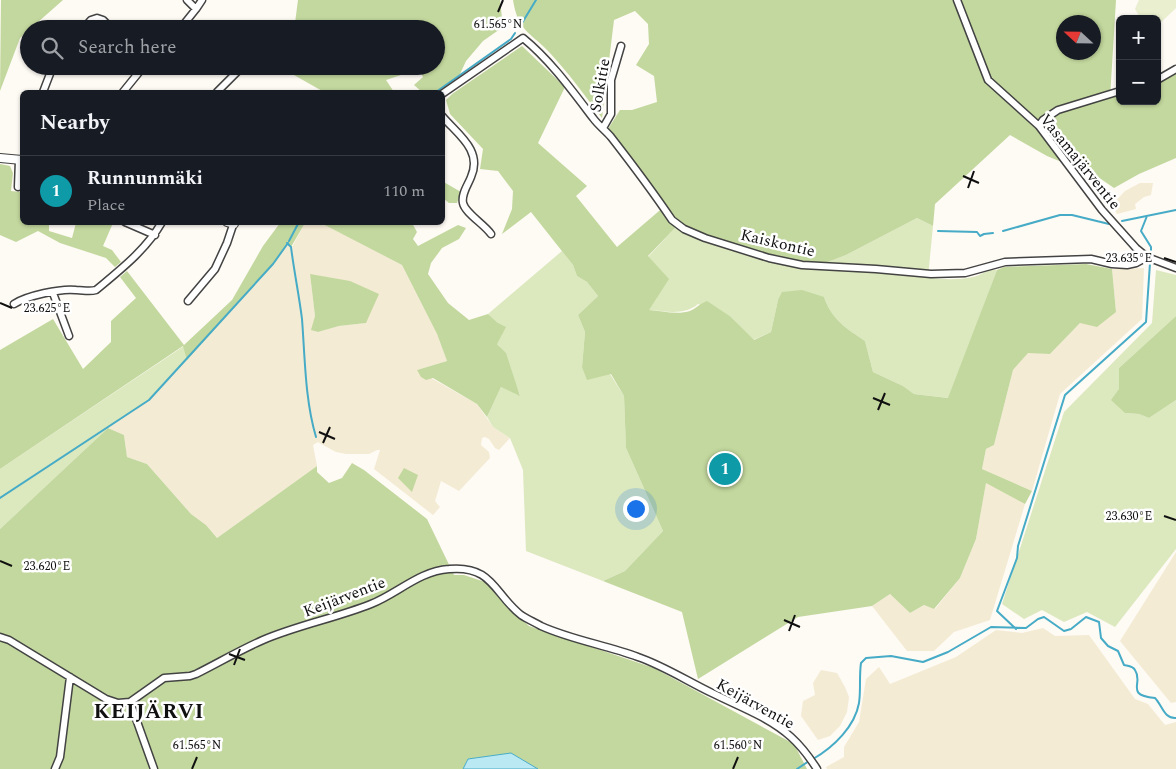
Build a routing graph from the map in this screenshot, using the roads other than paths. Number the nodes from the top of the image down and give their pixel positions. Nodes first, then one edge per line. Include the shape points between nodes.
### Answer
1 (187, 0) edge
2 (202, 0) edge
3 (957, 0) edge
4 (196, 9) junction
5 (91, 20) edge
6 (104, 20) edge
7 (187, 20) edge
8 (621, 46) dead end
9 (1176, 69) edge
10 (50, 75) edge
11 (136, 75) edge
12 (234, 75) edge
13 (1161, 78) edge
14 (44, 90) edge
15 (124, 90) edge
16 (219, 90) edge
17 (445, 92) edge
18 (1116, 92) edge
19 (445, 119) edge
20 (1039, 126) junction
21 (603, 128) junction
22 (0, 158) edge
23 (20, 160) edge
24 (20, 169) edge
25 (18, 186) dead end
26 (132, 225) edge
27 (160, 225) edge
28 (232, 225) edge
29 (491, 234) dead end
30 (155, 235) junction
31 (1146, 257) junction
32 (1176, 268) edge
33 (53, 293) junction
34 (188, 301) dead end
35 (14, 304) dead end
36 (69, 336) dead end
37 (0, 637) edge
38 (70, 677) junction
39 (130, 702) junction
40 (817, 768) edge
41 (55, 769) edge
42 (154, 769) edge

1 - 4 street
2 - 4 street
3 - 20 street, Vasamajärventie via 988,80
4 - 7 street
5 - 6 street
8 - 21 street, Solkitie via 611,80 611,114
9 - 13 street
10 - 14 street
11 - 15 street
12 - 16 street
17 - 21 street, Kaiskontie via 523,38 560,75
18 - 20 street via 1058,110
19 - 29 street via 472,152 474,171 463,196 463,204
20 - 31 street, Vasamajärventie via 1102,210
21 - 31 street, Kaiskontie via 678,225 705,238 786,262 931,274 965,273 1005,262 1090,259 1127,265
22 - 23 street
24 - 25 street
26 - 30 street
27 - 30 street
28 - 34 street via 215,269
30 - 33 street via 96,290
31 - 32 street, Vasamajärventie
33 - 35 street via 21,299
33 - 36 street
37 - 38 street
38 - 39 street via 106,699
38 - 41 street via 60,757
39 - 40 street, Keijärventie via 164,678 190,676 264,640 390,596 422,576 457,568 484,576 520,614 531,621 660,664 775,725 792,737
39 - 42 street

